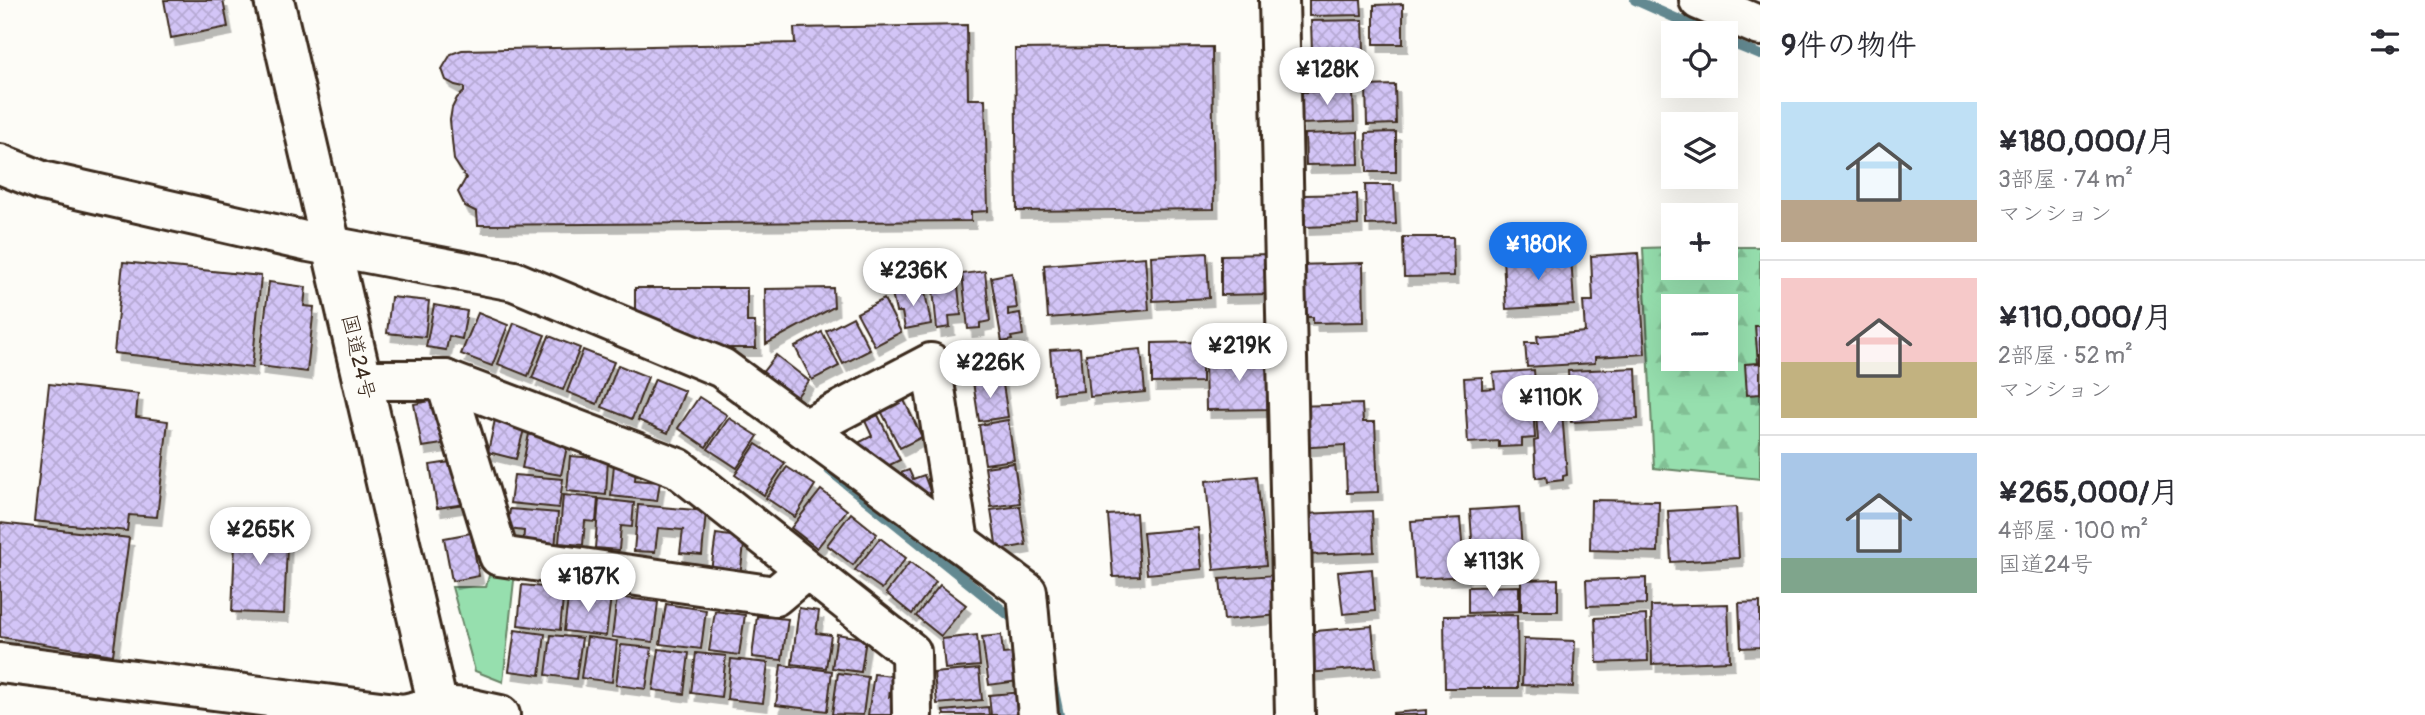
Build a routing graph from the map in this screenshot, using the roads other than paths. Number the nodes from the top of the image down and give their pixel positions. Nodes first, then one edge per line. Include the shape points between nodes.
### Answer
1 (274, 0) edge
2 (1279, 0) edge
3 (1699, 0) edge
4 (1760, 26) edge
5 (0, 164) edge
6 (332, 246) junction
7 (363, 380) junction
8 (445, 380) junction
9 (804, 429) junction
10 (959, 542) junction
11 (806, 570) junction
12 (0, 663) edge
13 (439, 710) edge
14 (500, 715) edge
15 (912, 715) edge
16 (1038, 715) edge
17 (1295, 715) edge

1 - 6 main road, 国道24号
2 - 17 main road
3 - 4 main road
5 - 6 main road via 42,181
6 - 7 main road, 国道24号
6 - 9 main road via 513,281 722,368
7 - 8 main road
7 - 13 main road, 国道24号
8 - 11 main road via 678,468
8 - 11 main road via 499,556 775,596
9 - 10 main road
9 - 10 main road via 931,363
10 - 16 main road via 1027,592
11 - 15 main road via 911,652
12 - 13 main road via 404,714
13 - 14 main road via 468,708

